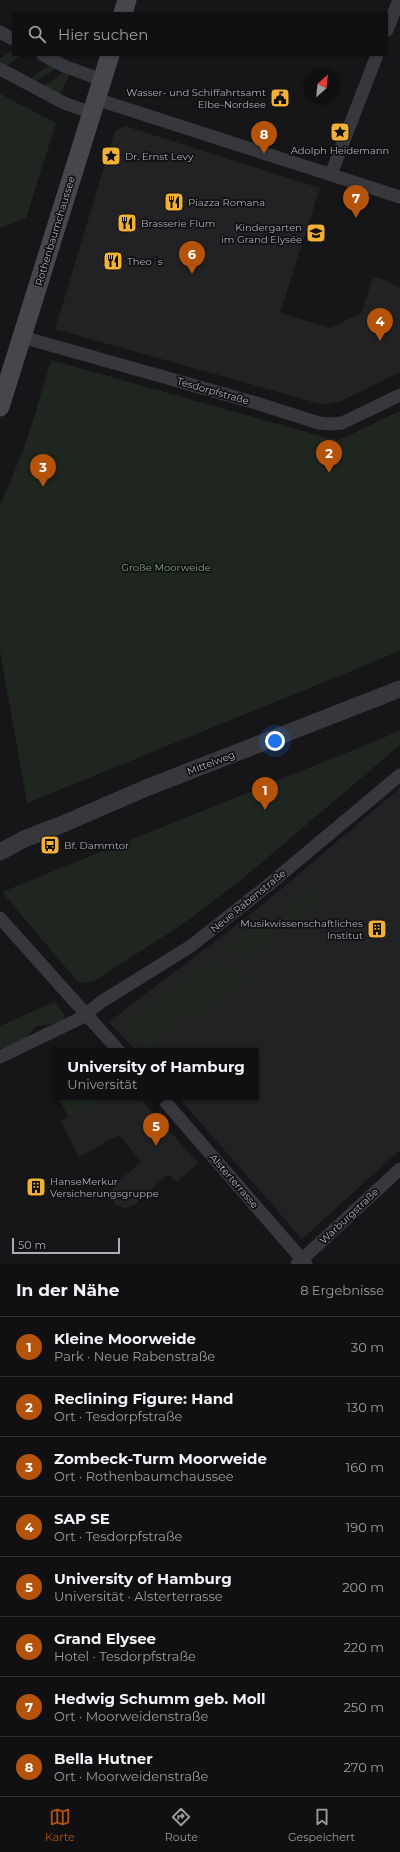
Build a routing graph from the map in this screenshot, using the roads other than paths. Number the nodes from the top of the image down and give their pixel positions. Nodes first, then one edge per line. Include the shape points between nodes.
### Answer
1 (127, 0) edge
2 (399, 0) edge
3 (123, 12) edge
4 (388, 28) edge
5 (0, 32) edge
6 (12, 38) edge
7 (45, 56) edge
8 (110, 56) edge
9 (378, 56) edge
10 (0, 69) edge
11 (102, 80) junction
12 (94, 106) junction
13 (331, 174) junction
14 (400, 196) edge
15 (22, 336) junction
16 (400, 395) edge
17 (0, 407) edge
18 (400, 689) edge
19 (400, 775) edge
20 (24, 839) junction
21 (0, 842) edge
22 (0, 852) edge
23 (0, 918) edge
24 (86, 1015) junction
25 (116, 1048) edge
26 (0, 1057) edge
27 (164, 1100) edge
28 (400, 1169) edge
29 (302, 1262) edge

1 - 3 main road
2 - 4 street
5 - 6 street
7 - 11 street via 75,71
8 - 11 main road, Rothenbaumchaussee
9 - 13 street
10 - 12 street via 64,103
11 - 12 main road, Rothenbaumchaussee
12 - 13 street
12 - 15 main road, Rothenbaumchaussee
13 - 14 street
15 - 16 street, Tesdorpfstraße via 319,423 342,423
15 - 17 main road, Rothenbaumchaussee
18 - 20 street, Mittelweg via 146,788
19 - 24 street, Neue Rabenstraße via 204,937 101,1002
20 - 21 street, Mittelweg
20 - 22 street, Mittelweg
23 - 24 street
24 - 25 street
24 - 26 street, Neue Rabenstraße
27 - 29 street, Alsterterrasse
28 - 29 street, Warburgstraße

